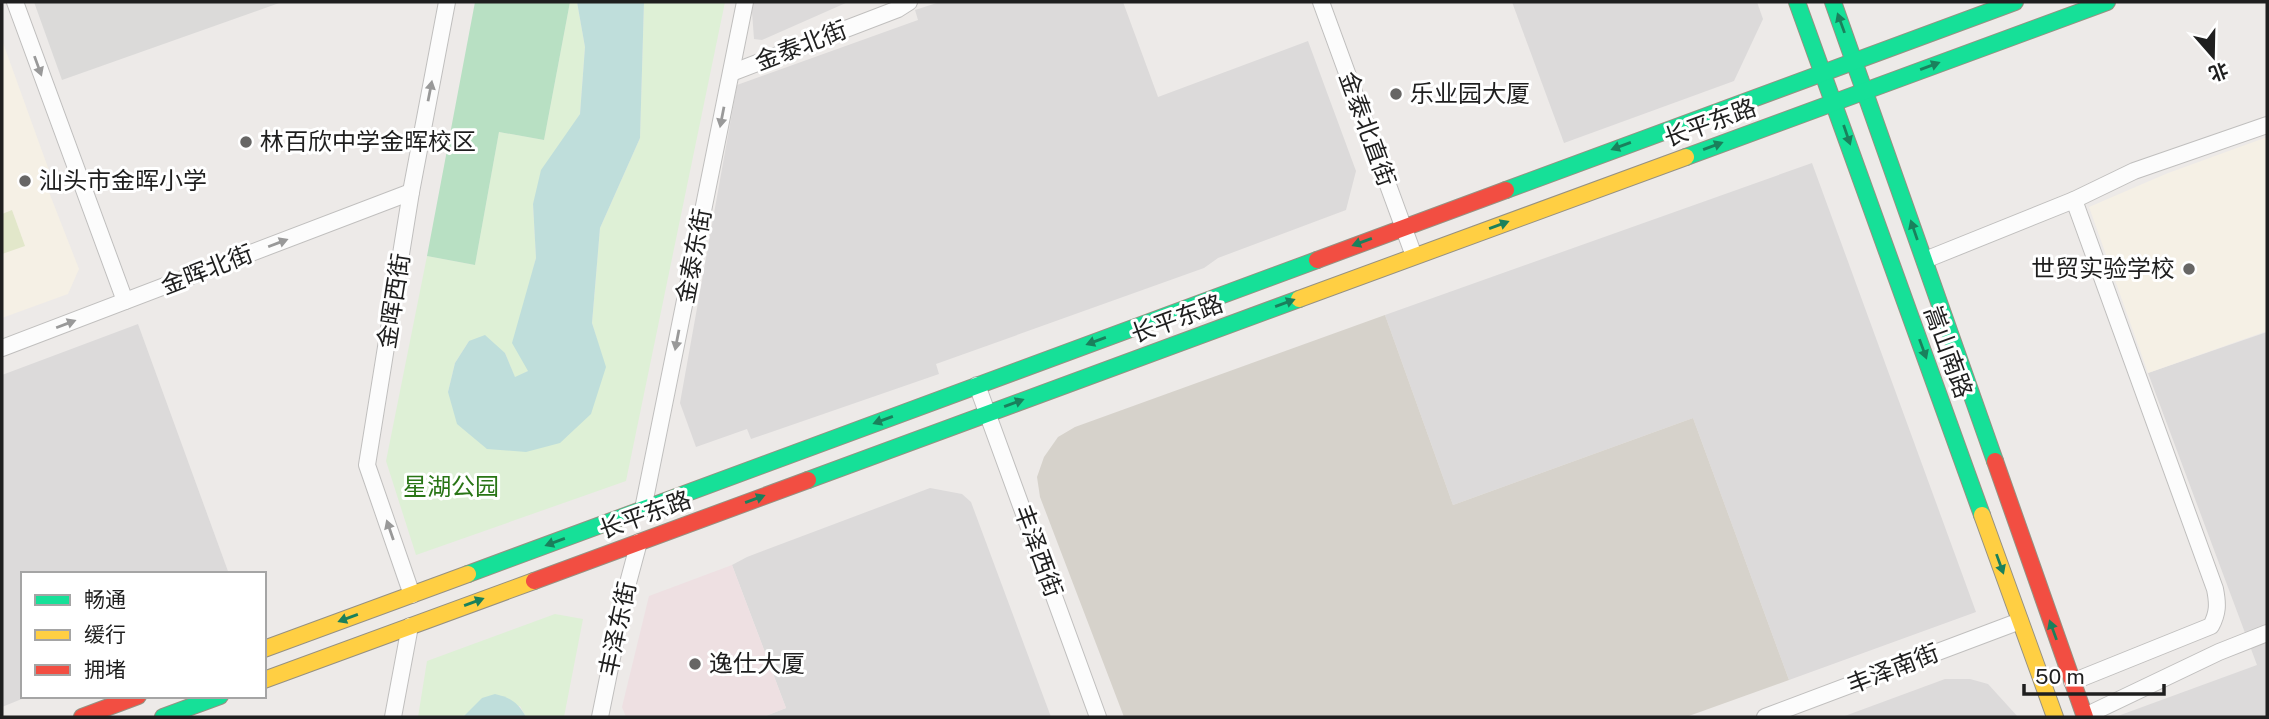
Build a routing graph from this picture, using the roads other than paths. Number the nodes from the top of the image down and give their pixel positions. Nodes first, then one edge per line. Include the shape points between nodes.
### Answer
1 (15, 2) edge
2 (447, 2) edge
3 (745, 2) edge
4 (909, 2) edge
5 (1321, 2) edge
6 (1797, 2) edge
7 (1833, 2) edge
8 (2015, 2) edge
9 (2107, 2) edge
10 (1854, 60) junction
11 (1823, 71) junction
12 (731, 74) junction
13 (1866, 90) junction
14 (1835, 102) junction
15 (2267, 125) edge
16 (411, 192) junction
17 (2074, 200) junction
18 (1403, 227) junction
19 (1414, 256) junction
20 (1925, 260) junction
21 (125, 301) junction
22 (2, 348) edge
23 (977, 385) junction
24 (988, 413) junction
25 (643, 509) junction
26 (639, 542) junction
27 (412, 595) junction
28 (2021, 621) junction
29 (410, 626) junction
30 (2267, 634) edge
31 (266, 648) edge
32 (266, 679) edge
33 (2072, 682) junction
34 (133, 698) edge
35 (215, 698) edge
36 (2085, 716) edge
37 (82, 717) edge
38 (163, 717) edge
39 (393, 717) edge
40 (600, 717) edge
41 (1098, 717) edge
42 (1765, 717) edge
43 (2055, 717) edge

1 -> 21 street
16 -> 2 street, 金晖西街
3 - 12 street, 金泰东街
4 - 12 street, 金泰北街
5 - 18 street, 金泰北直街
6 - 11 street, 嵩山南路
10 -> 7 street, 嵩山南路
8 - 10 street, 长平东路
13 -> 9 street, 长平东路
10 - 11 street, 长平东路
10 - 13 street, 嵩山南路
11 - 14 street, 嵩山南路
11 -> 18 street, 长平东路
12 -> 25 street, 金泰东街
13 - 14 street, 长平东路
20 -> 13 street, 嵩山南路
19 -> 14 street, 长平东路
14 -> 28 street, 嵩山南路
15 - 17 street via 2134,171
21 -> 16 street, 金晖北街
27 -> 16 street, 金晖西街 via 367,465
17 - 20 street
17 - 33 street via 2218,603 2211,626
18 - 19 street, 金泰北直街
18 -> 23 street, 长平东路
24 -> 19 street, 长平东路
33 -> 20 street, 嵩山南路
22 -> 21 street, 金晖北街
23 - 24 street, 丰泽西街
23 -> 25 street, 长平东路
26 -> 24 street, 长平东路
24 - 41 street, 丰泽西街
25 -> 27 street, 长平东路
29 -> 26 street, 长平东路
26 - 40 street, 丰泽东街
27 -> 31 street, 长平东路
28 - 42 street, 丰泽南街
28 - 43 street, 嵩山南路
29 - 32 street, 长平东路
29 - 39 street
30 - 36 street
33 - 36 street, 嵩山南路
34 - 37 street
35 - 38 street

